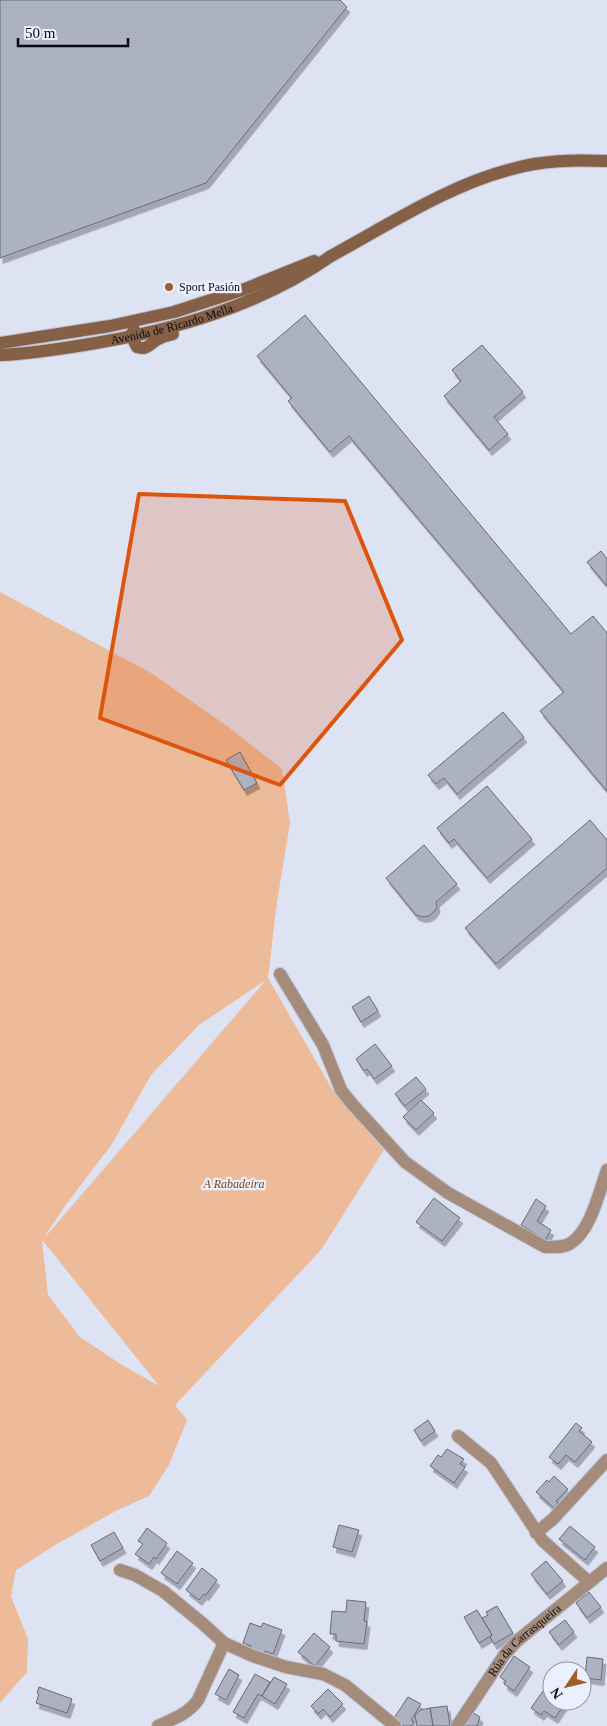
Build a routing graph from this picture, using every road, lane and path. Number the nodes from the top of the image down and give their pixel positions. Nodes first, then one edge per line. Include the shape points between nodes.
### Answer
1 (607, 161) edge
2 (331, 256) junction
3 (232, 293) junction
4 (56, 334) junction
5 (135, 335) junction
6 (152, 337) junction
7 (0, 343) edge
8 (0, 356) edge
9 (280, 974) dead end
10 (607, 1170) edge
11 (458, 1436) dead end
12 (607, 1460) edge
13 (536, 1533) junction
14 (607, 1568) edge
15 (120, 1570) dead end
16 (589, 1582) junction
17 (224, 1643) junction
18 (158, 1726) edge
19 (395, 1726) edge
20 (457, 1726) edge

1 - 2 main road, Avenida de Ricardo Mella via 550,162 514,168 479,179
2 - 3 main road, Avenida de Ricardo Mella
2 - 6 main road, Avenida de Ricardo Mella via 271,292
3 - 4 main road, Avenida de Ricardo Mella via 140,320
3 - 5 main road via 205,309
4 - 5 main road
4 - 7 main road, Avenida de Ricardo Mella
5 - 6 main road via 144,329
5 - 6 main road, Avenida de Ricardo Mella via 137,347 144,348 149,347
5 - 8 main road, Avenida de Ricardo Mella
9 - 10 street via 323,1045 341,1090 405,1162 448,1193 545,1247 558,1248 570,1244 586,1227
11 - 13 street via 491,1463
12 - 13 street
13 - 16 street
14 - 16 street, Rúa da Carrasqueira
15 - 17 street via 163,1591
16 - 20 street, Rúa da Carrasqueira via 505,1654
17 - 18 street via 193,1707
17 - 19 street via 286,1667 323,1674 345,1685

